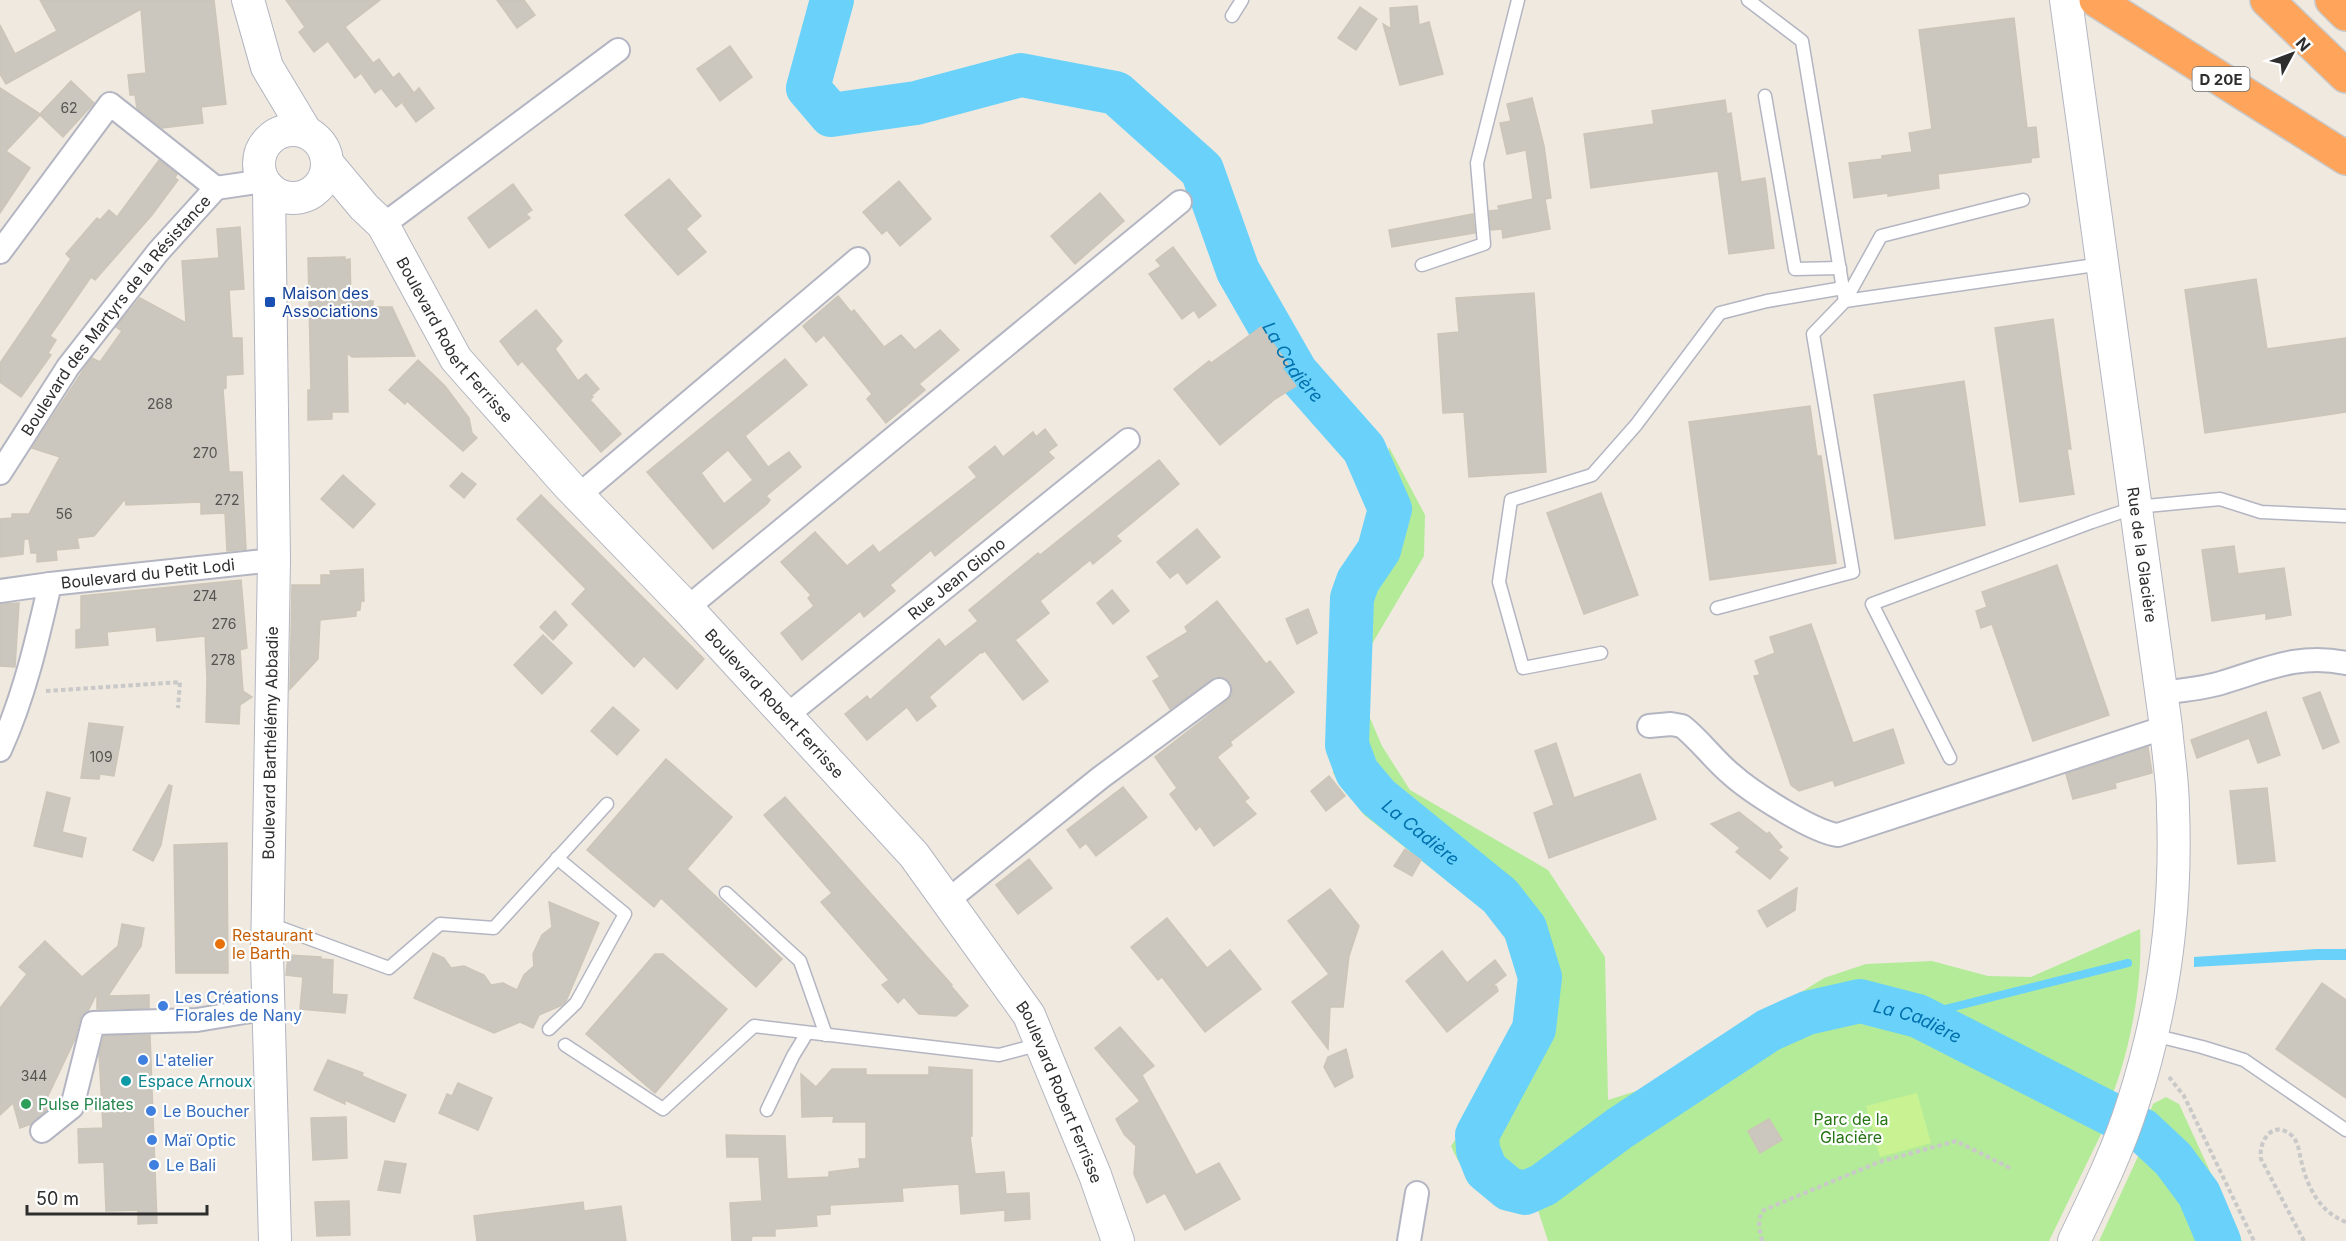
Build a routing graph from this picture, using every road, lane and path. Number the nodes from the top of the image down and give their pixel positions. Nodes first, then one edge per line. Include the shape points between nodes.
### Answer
1 (248, 0) edge
2 (1242, 0) edge
3 (1518, 0) edge
4 (1748, 0) edge
5 (2066, 0) edge
6 (2096, 0) edge
7 (2267, 0) edge
8 (2332, 0) edge
9 (2346, 14) edge
10 (1232, 16) dead end
11 (611, 50) dead end
12 (267, 67) junction
13 (2346, 76) edge
14 (1765, 96) dead end
15 (306, 132) junction
16 (267, 143) junction
17 (2346, 158) edge
18 (266, 184) junction
19 (314, 184) junction
20 (216, 188) junction
21 (2023, 200) dead end
22 (1180, 202) dead end
23 (373, 216) junction
24 (268, 245) junction
25 (0, 252) edge
26 (858, 259) dead end
27 (2103, 264) junction
28 (1422, 265) dead end
29 (1840, 268) junction
30 (1843, 288) junction
31 (1845, 301) junction
32 (1128, 440) dead end
33 (0, 473) edge
34 (578, 496) junction
35 (2136, 507) junction
36 (2346, 516) edge
37 (274, 560) junction
38 (50, 584) junction
39 (0, 591) edge
40 (687, 608) junction
41 (1717, 608) dead end
42 (1601, 653) dead end
43 (2346, 663) edge
44 (1219, 690) dead end
45 (21, 692) junction
46 (2160, 693) junction
47 (178, 708) dead end
48 (786, 716) junction
49 (1649, 726) dead end
50 (2166, 727) junction
51 (0, 750) edge
52 (1950, 758) dead end
53 (607, 804) dead end
54 (557, 858) junction
55 (726, 893) dead end
56 (947, 901) junction
57 (267, 923) junction
58 (268, 1008) junction
59 (549, 1029) dead end
60 (807, 1033) junction
61 (826, 1035) junction
62 (1041, 1044) junction
63 (565, 1045) dead end
64 (2148, 1050) junction
65 (767, 1110) dead end
66 (2346, 1130) edge
67 (42, 1131) dead end
68 (2010, 1168) dead end
69 (1416, 1193) dead end
70 (2346, 1222) edge
71 (275, 1241) edge
72 (1118, 1241) edge
73 (1410, 1241) edge
74 (1762, 1241) edge
75 (2074, 1241) edge
76 (2254, 1241) edge
77 (2304, 1241) edge

1 - 12 street
2 - 10 lane
3 - 28 lane via 1477,163 1484,244
4 - 29 lane via 1802,41
5 - 27 street, Rue de la Glacière
6 - 17 highway, D 20E
7 - 13 highway
8 - 9 highway
11 - 23 street
12 - 15 street
12 - 16 street
14 - 29 lane via 1795,269
15 - 16 street via 285,131
15 - 19 street via 322,145 326,154
16 - 18 street via 259,161
18 - 19 street via 277,195 288,198
18 - 20 street
18 - 24 street, Boulevard Barthélémy Abbadie
19 - 23 street
19 - 24 street
20 - 25 street via 110,104
20 - 33 street, Boulevard des Martyrs de la Résistance via 158,252 68,367
21 - 31 lane via 1881,236
22 - 40 street
23 - 34 street, Boulevard Robert Ferrisse via 456,358
24 - 37 street, Boulevard Barthélémy Abbadie
26 - 34 street
27 - 31 lane
27 - 35 street, Rue de la Glacière
29 - 30 lane
30 - 31 lane
30 - 42 lane via 1720,313 1636,425 1592,475 1511,500 1499,582 1523,668
31 - 41 lane via 1812,334 1853,572
32 - 48 street, Rue Jean Giono
34 - 40 street, Boulevard Robert Ferrisse
35 - 36 lane via 2220,500 2261,512
35 - 46 street, Rue de la Glacière
35 - 52 lane via 1872,604
37 - 38 street, Boulevard du Petit Lodi
37 - 57 street, Boulevard Barthélémy Abbadie
38 - 39 street
38 - 45 street, Boulevard du Petit Lodi
40 - 48 street, Boulevard Robert Ferrisse
43 - 46 street via 2305,660 2206,687
44 - 56 street via 1100,778
45 - 47 path via 180,682
45 - 51 street, Boulevard du Petit Lodi
46 - 50 street, Rue de la Glacière
48 - 56 street, Boulevard Robert Ferrisse via 914,855
49 - 50 street via 1682,726 1743,785 1814,828 1838,835
50 - 64 street, Rue de la Glacière via 2174,807 2173,874 2168,943
53 - 54 lane
54 - 57 lane via 494,928 440,924 389,968
54 - 59 lane via 625,914 576,1003
55 - 61 lane via 800,961
56 - 62 street, Boulevard Robert Ferrisse via 1029,1015
57 - 58 street, Boulevard Barthélémy Abbadie
58 - 67 street via 197,1020 93,1023 72,1107
58 - 71 street, Boulevard Barthélémy Abbadie
60 - 61 lane
60 - 63 lane via 754,1026 663,1110
60 - 65 lane
61 - 62 lane via 999,1055
62 - 72 street, Boulevard Robert Ferrisse
64 - 66 lane via 2202,1047 2244,1060
64 - 75 street, Rue de la Glacière via 2121,1137
64 - 76 path via 2159,1070 2184,1096
68 - 74 path via 1956,1140 1879,1162 1764,1210 1759,1216
69 - 73 street
70 - 77 path via 2334,1218 2311,1190 2291,1134 2271,1132 2259,1148 2261,1159

